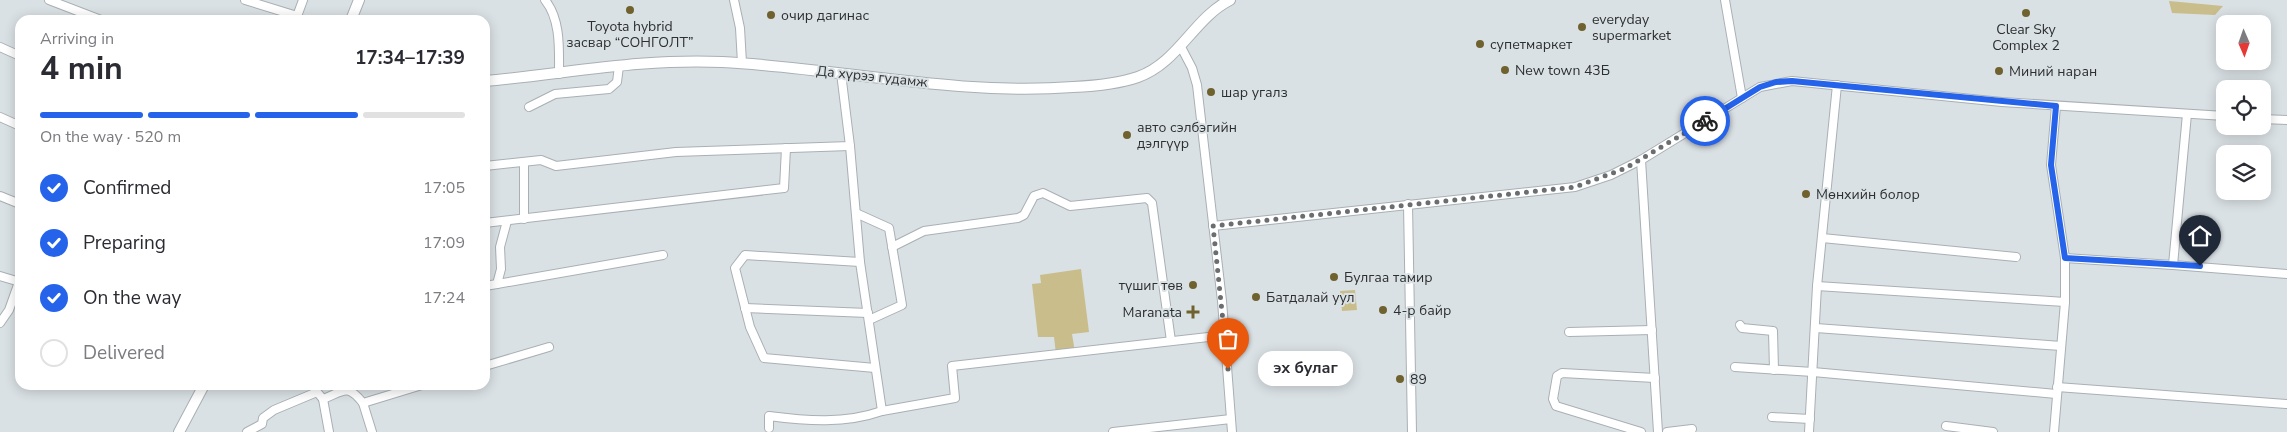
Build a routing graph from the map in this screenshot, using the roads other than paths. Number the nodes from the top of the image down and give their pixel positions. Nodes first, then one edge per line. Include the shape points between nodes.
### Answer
1 (49, 0) edge
2 (245, 0) edge
3 (303, 0) edge
4 (359, 0) edge
5 (545, 0) edge
6 (734, 0) edge
7 (1230, 0) edge
8 (1725, 0) edge
9 (88, 15) edge
10 (288, 15) edge
11 (297, 15) edge
12 (353, 15) edge
13 (0, 47) edge
14 (1181, 47) junction
15 (15, 54) edge
16 (742, 63) junction
17 (619, 66) junction
18 (841, 73) junction
19 (559, 74) junction
20 (490, 81) edge
21 (1837, 85) junction
22 (1742, 98) junction
23 (2056, 106) junction
24 (529, 107) dead end
25 (2186, 114) junction
26 (2216, 116) edge
27 (0, 117) edge
28 (2271, 119) edge
29 (2287, 120) edge
30 (15, 124) edge
31 (850, 146) junction
32 (786, 148) junction
33 (1641, 160) junction
34 (524, 162) junction
35 (490, 165) edge
36 (0, 196) edge
37 (15, 202) edge
38 (1408, 204) junction
39 (858, 214) junction
40 (524, 220) junction
41 (508, 221) junction
42 (490, 223) edge
43 (1213, 226) junction
44 (1822, 238) junction
45 (892, 247) junction
46 (663, 255) dead end
47 (2016, 257) dead end
48 (2065, 258) junction
49 (860, 262) junction
50 (2173, 265) junction
51 (2287, 274) edge
52 (0, 276) edge
53 (15, 281) edge
54 (498, 284) junction
55 (490, 285) edge
56 (1817, 286) junction
57 (15, 293) edge
58 (2065, 302) junction
59 (745, 308) junction
60 (868, 316) junction
61 (0, 323) edge
62 (1740, 325) dead end
63 (1816, 328) junction
64 (1652, 330) junction
65 (1568, 332) dead end
66 (1226, 335) junction
67 (1171, 341) junction
68 (2061, 346) junction
69 (549, 347) dead end
70 (490, 365) edge
71 (1735, 367) dead end
72 (875, 368) junction
73 (1774, 370) junction
74 (1813, 372) junction
75 (1655, 378) junction
76 (201, 390) edge
77 (346, 390) edge
78 (350, 390) edge
79 (405, 390) edge
80 (2057, 390) junction
81 (323, 399) junction
82 (362, 403) junction
83 (2286, 404) edge
84 (882, 411) junction
85 (1772, 417) dead end
86 (1231, 419) junction
87 (1810, 419) junction
88 (1946, 426) dead end
89 (769, 428) dead end
90 (1692, 430) dead end
91 (179, 432) edge
92 (247, 432) edge
93 (329, 432) edge
94 (372, 432) edge
95 (1113, 432) edge
96 (1122, 432) edge
97 (1232, 432) edge
98 (1412, 432) edge
99 (1641, 432) edge
100 (1658, 432) edge
101 (1667, 432) edge
102 (1809, 432) edge
103 (1993, 432) edge
104 (2054, 432) edge

1 - 9 street
2 - 10 street
3 - 11 street
4 - 12 main road
5 - 19 street via 554,11
6 - 16 street
7 - 14 main road, Да хүрээ гудамж via 1211,13
8 - 22 street
13 - 15 street
14 - 18 main road, Да хүрээ гудамж via 1139,77 1085,87 1001,89
14 - 43 street via 1198,85
16 - 17 main road, Да хүрээ гудамж
16 - 18 main road, Да хүрээ гудамж
17 - 19 main road, Да хүрээ гудамж
17 - 24 street via 617,82 609,89 555,94
18 - 31 street
19 - 20 main road, Да хүрээ гудамж
21 - 22 street via 1776,82
21 - 23 street
21 - 44 street
22 - 33 street
23 - 25 street
23 - 48 street via 2051,165
25 - 26 street
25 - 50 street
27 - 30 street
28 - 29 street
31 - 32 street
31 - 39 street
32 - 34 street via 676,152 556,166 541,160
32 - 40 street via 784,188
33 - 38 street via 1593,181 1556,190
33 - 64 street
34 - 35 street
34 - 40 street
36 - 37 street
38 - 43 street
38 - 98 street
39 - 45 street via 889,228
39 - 49 street
40 - 41 street
41 - 42 street
41 - 54 street via 500,247
43 - 66 street
44 - 47 street
44 - 56 street
45 - 60 street via 902,305
45 - 67 street via 924,231 1018,218 1024,215 1034,196 1043,193 1070,206 1147,198 1152,203
46 - 54 street
48 - 50 street
48 - 58 street
49 - 59 street via 745,255 735,268
49 - 60 street
50 - 51 street
52 - 53 street
54 - 55 street
56 - 58 street
56 - 63 street
57 - 61 street
58 - 68 street
59 - 60 street
59 - 72 street via 764,358
60 - 72 street
62 - 73 street via 1742,328 1773,331
63 - 68 street
63 - 74 street
64 - 65 street
64 - 75 street
66 - 67 street
66 - 86 street
67 - 84 street via 952,366 955,398
68 - 80 street
69 - 70 street
71 - 73 street
72 - 84 street
73 - 74 street
74 - 80 street
74 - 87 street
75 - 99 street via 1562,373 1557,376 1553,399 1556,406
75 - 100 street
76 - 91 main road
77 - 81 street
78 - 82 street
79 - 82 street
80 - 83 street
80 - 104 street
81 - 92 street via 317,392 296,400 274,410 263,418 262,424
81 - 93 street
82 - 94 street
84 - 89 street via 862,418 816,421 769,416
85 - 87 street
86 - 96 street
86 - 97 street
87 - 102 street
88 - 103 street
90 - 101 street
95 - 96 street

